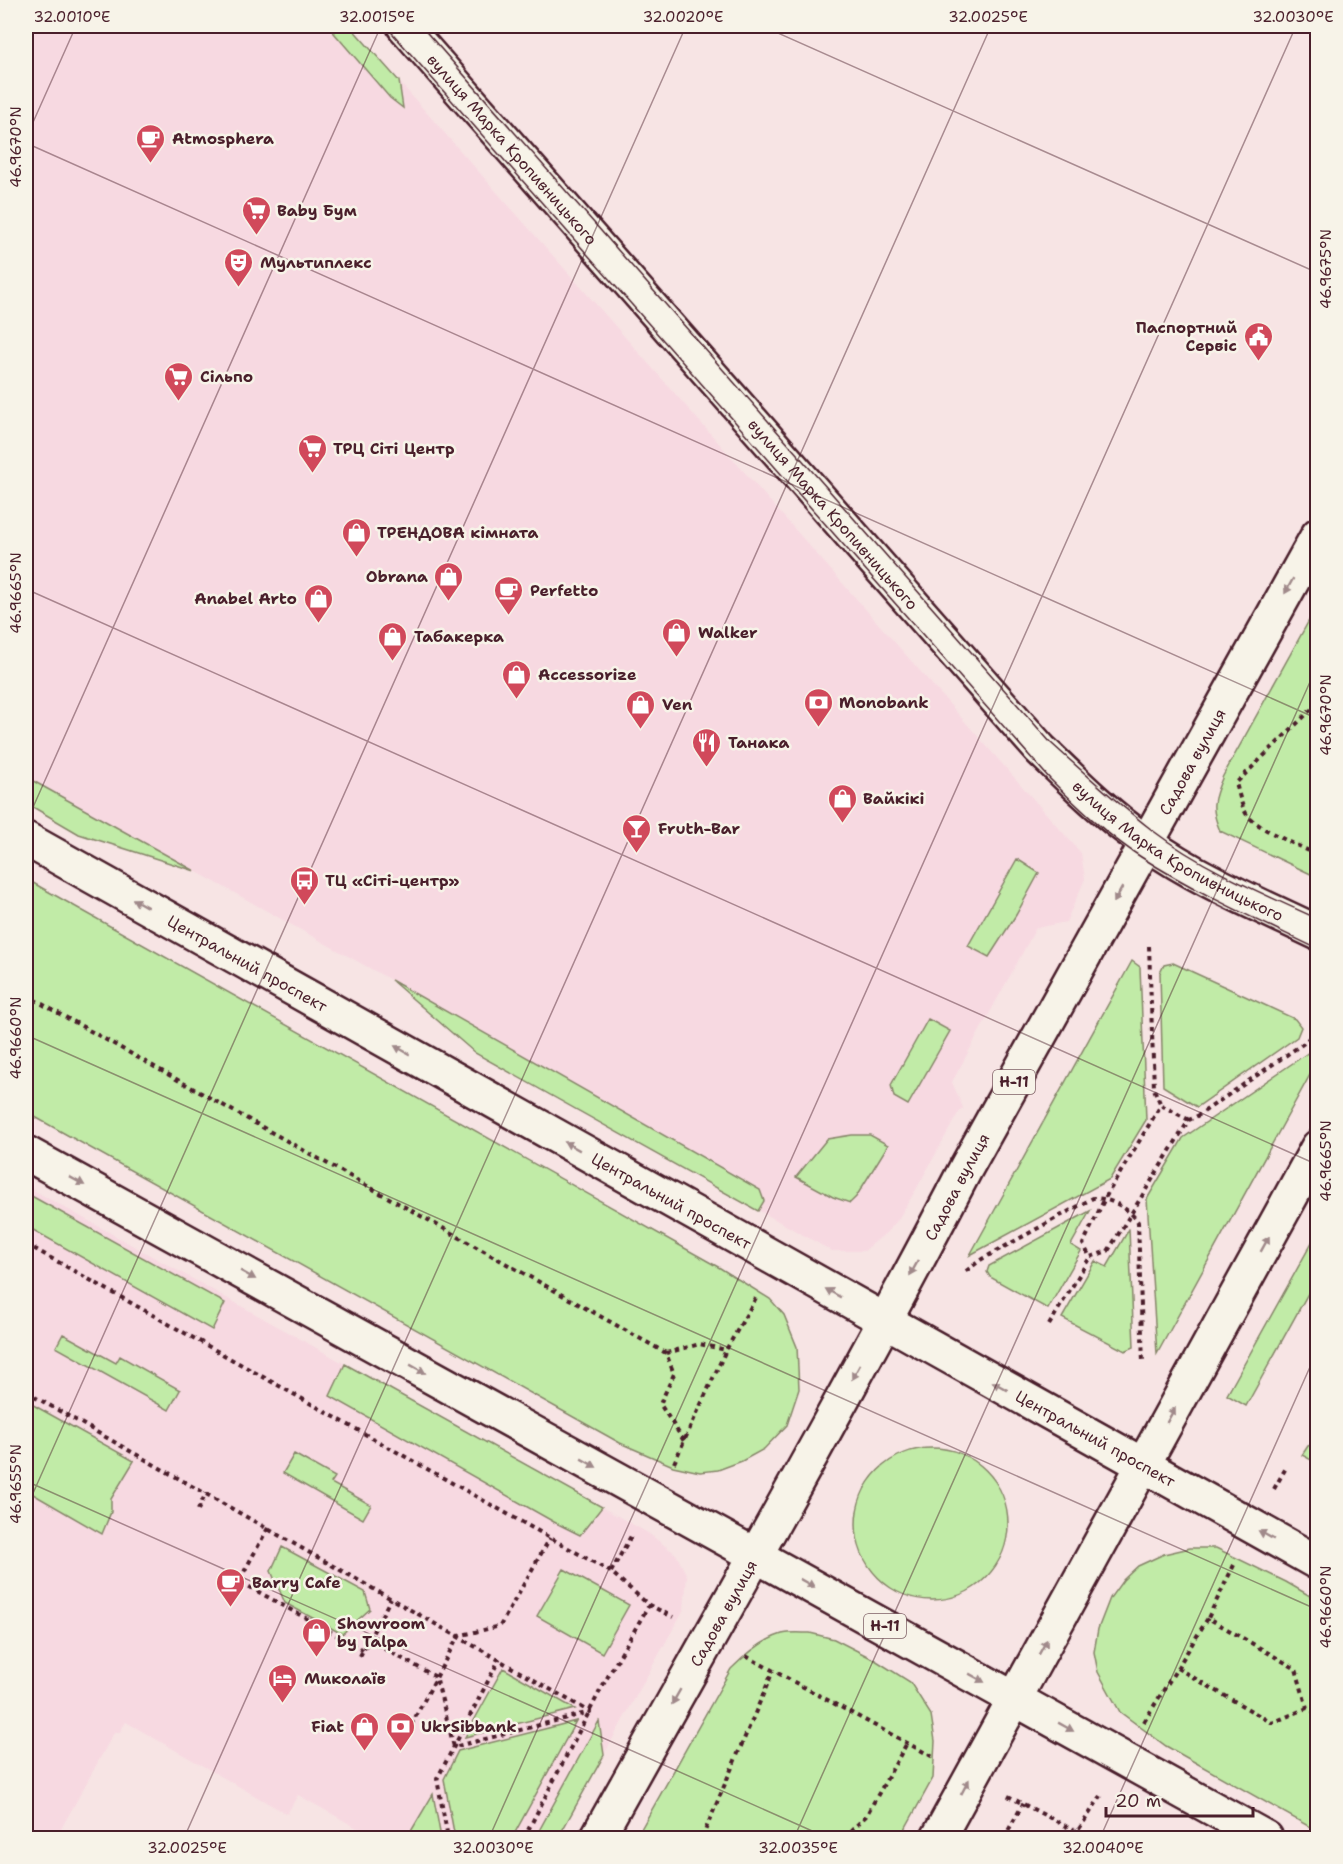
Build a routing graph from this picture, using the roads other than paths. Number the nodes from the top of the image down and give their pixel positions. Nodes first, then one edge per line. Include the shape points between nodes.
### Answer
1 (404, 26) edge
2 (1317, 535) edge
3 (26, 839) edge
4 (1147, 843) junction
5 (1317, 933) edge
6 (1317, 1147) edge
7 (26, 1153) edge
8 (884, 1321) junction
9 (1143, 1466) junction
10 (755, 1554) junction
11 (1317, 1563) edge
12 (1014, 1698) junction
13 (597, 1839) edge
14 (938, 1839) edge
15 (1266, 1839) edge

1 - 4 main road, вулиця Марка Кропивницького via 1040,749 1092,799
2 -> 4 main road, Садова вулиця / Н-11
8 -> 3 main road, Центральний проспект
4 - 5 main road, вулиця Марка Кропивницького via 1199,876
4 -> 8 main road, Садова вулиця / Н-11
9 -> 6 main road
7 -> 10 main road
9 -> 8 main road, Центральний проспект
8 -> 10 main road, Садова вулиця / Н-11
11 -> 9 main road, Центральний проспект
12 -> 9 main road
10 -> 12 main road, Н-11
10 -> 13 main road, Садова вулиця
14 -> 12 main road
12 -> 15 main road, Н-11

